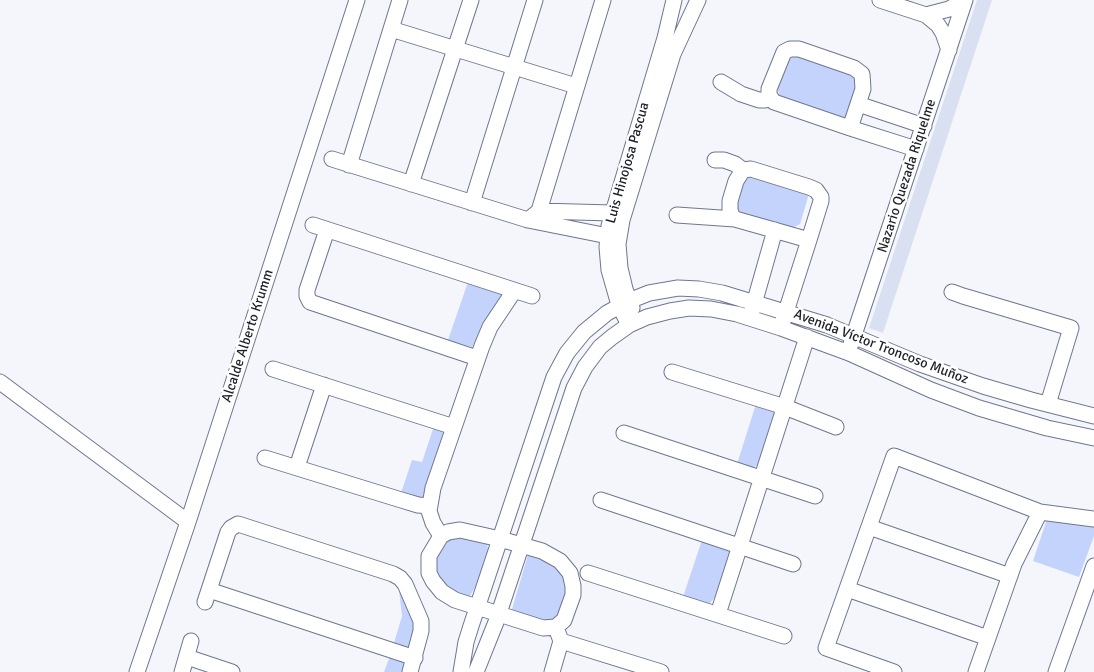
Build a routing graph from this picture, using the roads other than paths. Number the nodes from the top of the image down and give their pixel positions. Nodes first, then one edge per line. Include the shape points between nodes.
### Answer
1 (357, 0) edge
2 (400, 0) edge
3 (471, 0) edge
4 (534, 0) edge
5 (603, 0) edge
6 (674, 0) edge
7 (698, 0) edge
8 (880, 0) edge
9 (965, 0) edge
10 (926, 15) junction
11 (390, 29) junction
12 (454, 49) junction
13 (949, 50) junction
14 (513, 67) junction
15 (721, 82) dead end
16 (576, 86) junction
17 (770, 98) junction
18 (858, 104) junction
19 (924, 126) junction
20 (850, 128) junction
21 (916, 149) junction
22 (332, 159) dead end
23 (715, 160) dead end
24 (349, 164) junction
25 (743, 170) junction
26 (411, 184) junction
27 (472, 203) junction
28 (612, 213) junction
29 (534, 215) junction
30 (677, 215) dead end
31 (735, 219) junction
32 (775, 230) junction
33 (608, 236) junction
34 (809, 240) junction
35 (666, 290) junction
36 (514, 291) junction
37 (952, 292) dead end
38 (532, 296) dead end
39 (754, 302) junction
40 (624, 303) junction
41 (670, 311) junction
42 (786, 312) junction
43 (750, 318) junction
44 (634, 323) junction
45 (781, 328) junction
46 (854, 336) junction
47 (807, 337) junction
48 (849, 353) junction
49 (477, 358) junction
50 (273, 369) dead end
51 (672, 372) dead end
52 (0, 382) edge
53 (324, 385) junction
54 (1048, 404) junction
55 (785, 407) junction
56 (1094, 416) edge
57 (454, 427) junction
58 (836, 427) dead end
59 (624, 433) dead end
60 (1094, 438) edge
61 (265, 458) dead end
62 (297, 467) junction
63 (762, 478) junction
64 (815, 496) dead end
65 (602, 500) dead end
66 (430, 506) junction
67 (1040, 512) junction
68 (1094, 519) edge
69 (188, 522) junction
70 (869, 527) junction
71 (441, 536) junction
72 (500, 538) junction
73 (522, 545) junction
74 (740, 547) junction
75 (793, 564) dead end
76 (1094, 566) edge
77 (588, 573) dead end
78 (1010, 576) junction
79 (436, 587) junction
80 (847, 588) junction
81 (413, 600) junction
82 (478, 607) junction
83 (499, 614) junction
84 (718, 614) junction
85 (556, 627) junction
86 (784, 636) dead end
87 (988, 638) junction
88 (191, 641) dead end
89 (561, 641) junction
90 (187, 657) junction
91 (412, 665) edge
92 (137, 672) edge
93 (182, 672) edge
94 (232, 672) edge
95 (462, 672) edge
96 (476, 672) edge
97 (552, 672) edge
98 (661, 672) edge
99 (894, 672) edge
100 (976, 672) edge
101 (1056, 672) edge

1 - 69 street, Alcalde Alberto Krumm
2 - 11 street
3 - 12 street
4 - 14 street
5 - 16 street
6 - 28 street, Luis Hinojosa Pascua
7 - 40 street, Luis Hinojosa Pascua via 674,54 622,220 618,244
8 - 10 street
9 - 10 street via 949,9
9 - 13 street, Nazario Quezada Riquelme
10 - 13 street via 938,25
11 - 12 street
11 - 24 street
12 - 14 street
12 - 26 street
13 - 19 street, Nazario Quezada Riquelme
14 - 16 street
14 - 27 street
15 - 17 street via 758,100
16 - 29 street
17 - 18 street via 769,89 781,56 794,48 858,70 864,84
17 - 20 street
18 - 19 street
18 - 20 street
19 - 21 street, Nazario Quezada Riquelme
20 - 21 street
21 - 46 street, Nazario Quezada Riquelme
22 - 24 street
23 - 25 street via 730,162
24 - 26 street
25 - 31 street via 730,201
25 - 34 street via 751,169 820,193 821,201
26 - 27 street
27 - 29 street
28 - 29 street
28 - 33 street, Luis Hinojosa Pascua
29 - 33 street
30 - 31 street
31 - 32 street
32 - 34 street
32 - 39 street
33 - 40 street, Luis Hinojosa Pascua via 609,270
34 - 42 street
35 - 39 street, Avenida Víctor Troncoso Muñoz via 699,289
35 - 40 street, Avenida Víctor Troncoso Muñoz
35 - 41 street via 665,301
36 - 38 street
36 - 49 street via 490,327
36 - 49 street via 320,228 307,290 310,302
37 - 54 street via 1071,328
39 - 42 street, Avenida Víctor Troncoso Muñoz
39 - 43 street
40 - 44 street, Luis Hinojosa Pascua
40 - 72 street, Avenida Víctor Troncoso Muñoz via 584,332 560,363
41 - 43 street, Avenida Víctor Troncoso Muñoz via 711,309
41 - 44 street, Avenida Víctor Troncoso Muñoz
42 - 45 street
42 - 46 street, Avenida Víctor Troncoso Muñoz
43 - 45 street, Avenida Víctor Troncoso Muñoz
44 - 73 street, Avenida Víctor Troncoso Muñoz via 600,347 585,366 574,388
45 - 47 street, Avenida Víctor Troncoso Muñoz
46 - 48 street, Nazario Quezada Riquelme
46 - 54 street, Avenida Víctor Troncoso Muñoz via 920,364
47 - 48 street, Avenida Víctor Troncoso Muñoz
47 - 55 street
48 - 60 street, Avenida Víctor Troncoso Muñoz via 979,408
49 - 57 street
50 - 53 street
51 - 55 street
52 - 69 street
53 - 57 street
53 - 62 street
54 - 56 street, Avenida Víctor Troncoso Muñoz
55 - 58 street
55 - 63 street
57 - 66 street
59 - 63 street
61 - 62 street
62 - 66 street
63 - 64 street
63 - 74 street
65 - 74 street
66 - 71 street via 433,523
67 - 68 street
67 - 70 street via 894,456
67 - 78 street
69 - 92 street, Alcalde Alberto Krumm
70 - 78 street
70 - 80 street
71 - 72 street via 460,530
71 - 79 street via 431,551 428,564
72 - 73 street
72 - 82 street, Avenida Víctor Troncoso Muñoz
73 - 83 street, Avenida Víctor Troncoso Muñoz
73 - 85 street via 548,554 570,573 573,595 567,615
74 - 75 street
74 - 84 street
76 - 101 street
77 - 84 street
78 - 87 street
79 - 81 street
79 - 82 street via 448,597
80 - 87 street
80 - 99 street via 826,648
81 - 91 street via 422,626
81 - 91 street via 403,580 393,574 238,524 229,530 207,596
82 - 83 street
82 - 95 street, Avenida Víctor Troncoso Muñoz via 466,642
83 - 85 street via 544,628
83 - 96 street, Avenida Víctor Troncoso Muñoz
84 - 86 street
85 - 89 street
87 - 100 street
88 - 90 street
89 - 97 street
89 - 98 street
90 - 93 street
90 - 94 street

